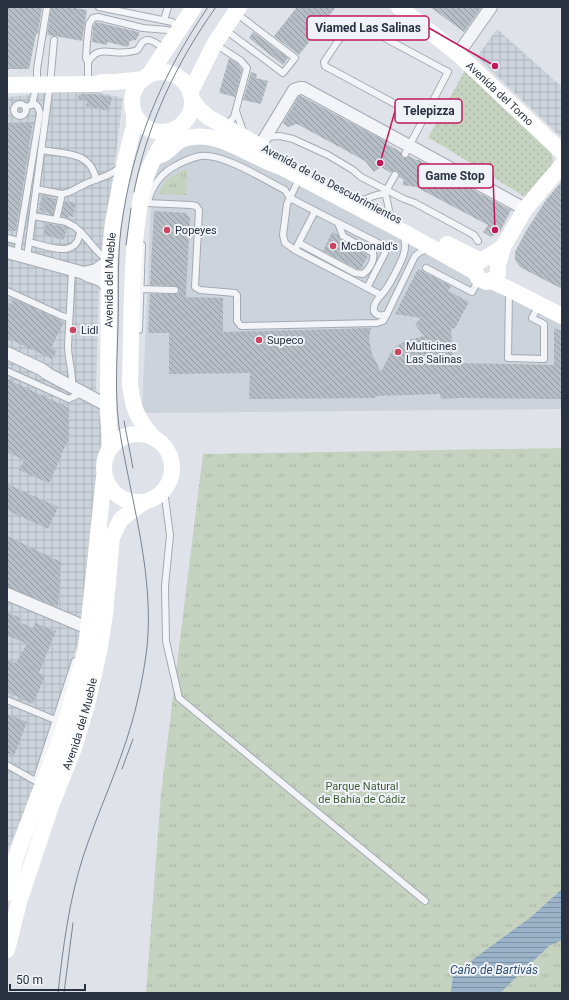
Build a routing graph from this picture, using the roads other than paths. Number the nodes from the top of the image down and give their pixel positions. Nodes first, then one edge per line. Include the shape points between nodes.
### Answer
1 (47, 7) edge
2 (99, 7) edge
3 (168, 7) edge
4 (194, 7) edge
5 (399, 7) edge
6 (491, 7) edge
7 (238, 10) edge
8 (164, 20) junction
9 (143, 28) junction
10 (224, 29) junction
11 (178, 30) junction
12 (54, 40) dead end
13 (141, 43) junction
14 (215, 43) junction
15 (166, 50) junction
16 (458, 54) junction
17 (88, 62) junction
18 (146, 77) junction
19 (43, 84) junction
20 (93, 84) junction
21 (7, 85) edge
22 (191, 96) junction
23 (28, 106) junction
24 (133, 108) junction
25 (10, 111) edge
26 (236, 111) junction
27 (423, 119) junction
28 (225, 127) junction
29 (177, 128) junction
30 (257, 141) junction
31 (41, 150) junction
32 (408, 150) junction
33 (562, 152) edge
34 (155, 157) junction
35 (125, 161) junction
36 (562, 165) edge
37 (281, 167) junction
38 (395, 175) dead end
39 (300, 177) junction
40 (96, 180) junction
41 (36, 189) junction
42 (386, 192) junction
43 (62, 194) junction
44 (290, 198) junction
45 (362, 200) junction
46 (147, 203) junction
47 (526, 209) junction
48 (315, 211) junction
49 (390, 215) junction
50 (33, 216) junction
51 (56, 220) junction
52 (338, 223) junction
53 (144, 225) dead end
54 (402, 231) junction
55 (80, 232) junction
56 (7, 238) edge
57 (143, 238) dead end
58 (19, 241) junction
59 (478, 241) dead end
60 (29, 242) junction
61 (299, 243) junction
62 (433, 248) junction
63 (295, 250) junction
64 (17, 255) edge
65 (109, 261) junction
66 (426, 268) dead end
67 (487, 270) junction
68 (78, 271) junction
69 (367, 288) junction
70 (136, 289) junction
71 (509, 289) junction
72 (109, 290) junction
73 (176, 290) dead end
74 (7, 291) edge
75 (381, 295) junction
76 (539, 305) junction
77 (562, 305) edge
78 (386, 314) junction
79 (562, 316) edge
80 (69, 318) junction
81 (7, 353) edge
82 (7, 372) edge
83 (137, 376) dead end
84 (77, 389) junction
85 (132, 400) junction
86 (108, 406) junction
87 (153, 437) junction
88 (110, 448) junction
89 (104, 477) junction
90 (164, 490) junction
91 (144, 502) junction
92 (7, 594) edge
93 (88, 628) junction
94 (7, 700) edge
95 (61, 722) junction
96 (7, 765) edge
97 (39, 784) junction
98 (10, 868) edge
99 (7, 893) edge
100 (425, 901) dead end
101 (7, 950) edge

1 - 19 lane via 37,69
2 - 8 lane
3 - 8 lane
4 - 11 main road
5 - 16 main road, Avenida del Torno
6 - 16 street
7 - 10 main road
7 - 10 lane via 295,58 283,73
8 - 11 lane via 172,22
9 - 11 lane
9 - 13 lane
9 - 17 lane via 93,18 89,24 86,58
10 - 14 main road
11 - 15 main road
12 - 19 lane
13 - 15 lane via 150,40
13 - 17 lane via 137,50 131,52 97,52
14 - 22 main road
14 - 26 lane via 247,68
15 - 18 main road
16 - 33 main road, Avenida del Torno
17 - 20 lane
18 - 20 main road
18 - 22 main road via 162,72 174,75 184,82
18 - 24 main road via 135,89
19 - 20 main road
19 - 21 main road
19 - 23 lane
19 - 31 lane
20 - 24 main road via 124,93
22 - 28 main road, Avenida de los Descubrimientos via 199,109
22 - 29 main road via 192,105 188,117
23 - 25 lane via 18,104
23 - 25 lane via 22,116
23 - 58 lane via 36,105 40,113
24 - 29 main road via 140,123 150,130 163,132
24 - 35 main road, Avenida del Mueble via 134,126
26 - 28 lane
26 - 30 lane
27 - 27 lane via 448,72 357,23 350,23 324,62 325,66
27 - 32 lane
28 - 30 main road, Avenida de los Descubrimientos
29 - 34 main road, Avenida del Mueble via 166,138
29 - 37 main road, Avenida de los Descubrimientos via 193,126 225,136
30 - 32 street via 294,90 300,88 307,89
30 - 42 lane via 280,136 293,139 328,155
30 - 45 main road, Avenida de los Descubrimientos
31 - 40 lane via 78,156 91,165
31 - 41 lane
32 - 47 street
34 - 37 main road, Avenida de los Descubrimientos via 165,153 181,140 206,137 225,142
34 - 70 main road, Avenida del Mueble via 141,195 137,215
35 - 40 lane via 117,170
35 - 65 main road, Avenida del Mueble via 113,222
36 - 47 main road
37 - 39 main road, Avenida de los Descubrimientos
38 - 42 lane
39 - 44 lane
39 - 54 main road, Avenida de los Descubrimientos
40 - 43 lane
41 - 43 lane
41 - 50 lane
42 - 45 lane
42 - 49 lane
42 - 59 lane via 415,203 474,235
43 - 51 lane
44 - 46 lane via 284,190 226,160 200,156 164,173 155,182
44 - 48 lane
44 - 63 lane via 283,235 285,243
45 - 49 main road, Avenida de los Descubrimientos
46 - 53 lane
46 - 78 lane via 191,205 198,208 195,287 200,290 235,293 237,321 241,326 376,323 383,321
47 - 67 main road
48 - 52 lane
48 - 61 lane
49 - 67 main road, Avenida de los Descubrimientos
50 - 51 lane
50 - 60 lane
51 - 55 lane via 69,223
52 - 61 lane via 343,236 373,253 368,271 363,274 356,273
52 - 69 lane via 385,248 385,253
54 - 62 main road, Avenida de los Descubrimientos
54 - 75 lane via 406,245 404,253
55 - 60 lane via 74,245 65,250
55 - 65 lane
56 - 58 lane
57 - 70 lane
58 - 64 lane
60 - 64 lane
61 - 63 lane
62 - 67 main road, Avenida de los Descubrimientos
62 - 78 lane via 415,256
63 - 69 lane
64 - 68 street
65 - 68 street via 96,270
65 - 72 main road, Avenida del Mueble
66 - 67 lane via 472,292
67 - 71 main road, Avenida de los Descubrimientos
67 - 77 main road, Avenida de los Descubrimientos
68 - 72 street via 99,279
68 - 80 lane
69 - 75 lane
70 - 73 lane
70 - 85 main road, Avenida del Mueble via 136,338 130,385
71 - 76 main road, Avenida de los Descubrimientos
71 - 76 lane via 508,358 544,359 544,324 532,318
72 - 86 main road, Avenida del Mueble
74 - 80 lane
75 - 78 lane via 374,305 374,310 379,316
76 - 79 main road, Avenida de los Descubrimientos
80 - 84 lane via 68,358
81 - 84 street
82 - 84 lane via 69,399
83 - 85 lane
84 - 86 street
85 - 87 main road, Avenida del Mueble via 143,427
86 - 88 main road, Avenida del Mueble
87 - 88 main road via 144,434 127,435
87 - 90 main road via 166,448 172,465 170,481
88 - 89 main road via 104,462
89 - 91 main road via 107,485 118,496 125,500
89 - 93 main road, Avenida del Mueble
90 - 91 main road via 152,500
90 - 100 lane via 170,535 165,586 166,641 179,698
91 - 101 main road, Avenida del Mueble via 121,519 112,537 103,627 87,705 21,895
92 - 93 street
93 - 95 main road, Avenida del Mueble via 86,649
94 - 95 lane
95 - 97 main road, Avenida del Mueble via 55,754
96 - 97 lane
97 - 98 main road, Avenida del Mueble
98 - 99 main road, Avenida del Mueble

